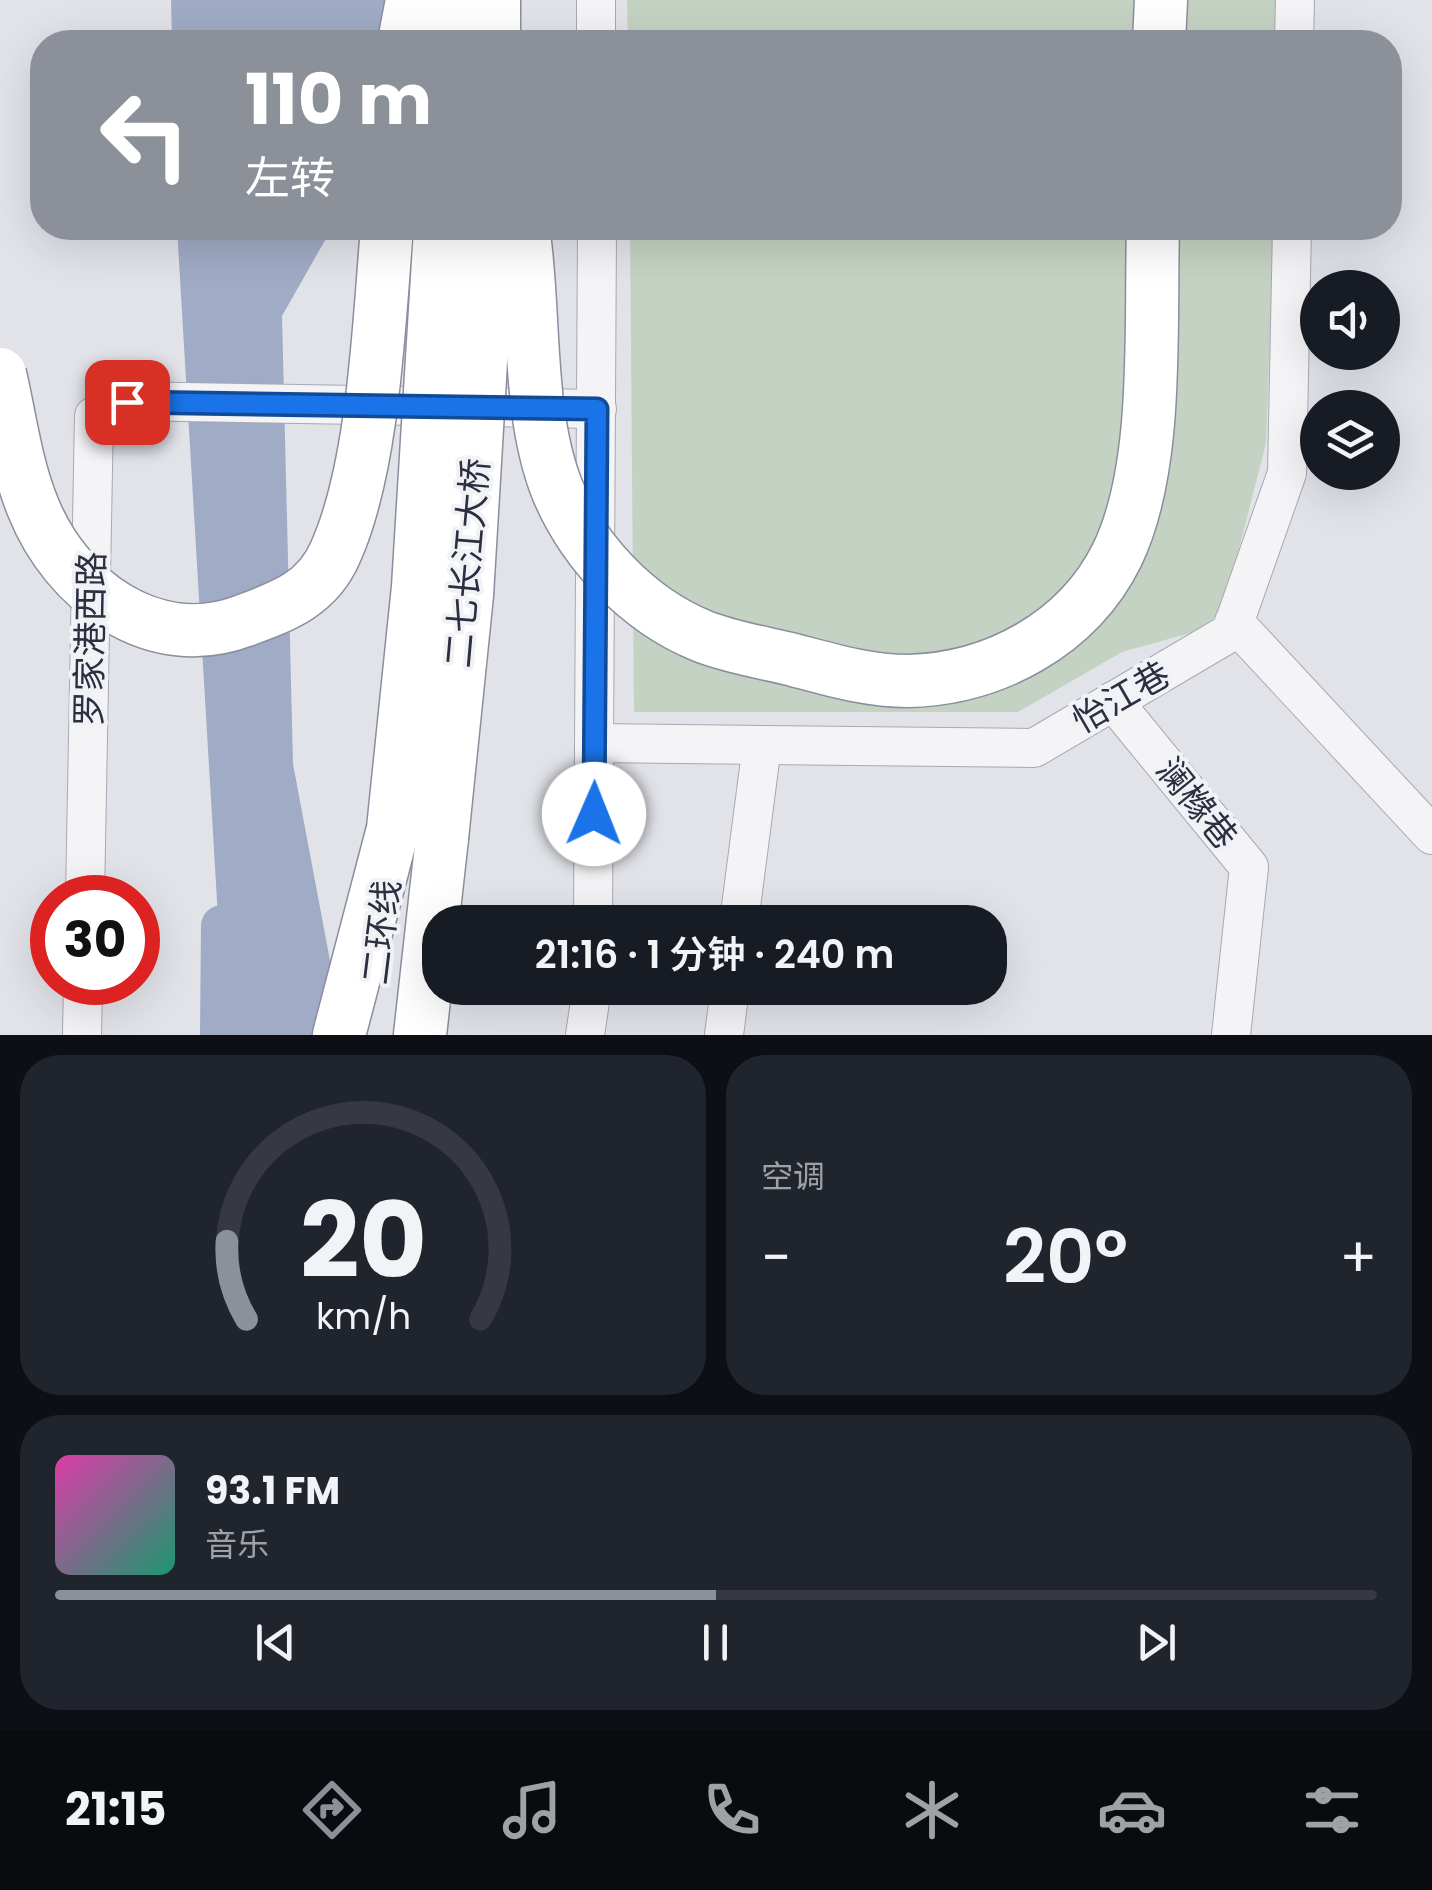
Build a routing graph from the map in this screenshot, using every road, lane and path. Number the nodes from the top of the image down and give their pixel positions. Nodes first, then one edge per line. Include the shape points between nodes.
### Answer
1 (412, 0) edge
2 (442, 0) edge
3 (494, 0) edge
4 (596, 0) edge
5 (1161, 0) edge
6 (1295, 0) edge
7 (406, 30) edge
8 (443, 30) edge
9 (494, 30) edge
10 (596, 30) edge
11 (1160, 30) edge
12 (1294, 30) edge
13 (386, 240) edge
14 (439, 240) edge
15 (488, 240) edge
16 (525, 240) edge
17 (597, 240) edge
18 (1153, 240) edge
19 (1292, 240) edge
20 (0, 374) edge
21 (597, 409) junction
22 (1234, 622) junction
23 (1113, 701) junction
24 (594, 742) junction
25 (762, 745) junction
26 (418, 833) junction
27 (1432, 836) edge
28 (85, 875) edge
29 (441, 905) edge
30 (593, 905) edge
31 (740, 905) edge
32 (83, 1005) edge
33 (452, 1005) edge
34 (589, 1005) edge
35 (728, 1005) edge
36 (82, 1035) edge
37 (340, 1035) edge
38 (369, 1035) edge
39 (420, 1035) edge
40 (454, 1035) edge
41 (585, 1035) edge
42 (724, 1035) edge
43 (1231, 1035) edge

1 - 7 highway
2 - 8 highway
3 - 9 highway
4 - 10 street
5 - 11 highway
6 - 12 street
13 - 20 highway, bridge via 374,375 336,551 300,598 211,633 160,628 122,612 64,566 32,506
14 - 26 highway, 二七长江大桥, bridge via 418,587
15 - 26 highway, 二七长江大桥, bridge via 467,595
16 - 18 highway, bridge via 534,383 557,488 591,548 626,588 702,636 857,676 908,680 968,674 1011,659 1087,601 1116,557 1134,512 1145,453
17 - 21 street
19 - 22 street via 1287,472
21 - 24 street
21 - 28 street, 罗家港西路 via 127,402 94,416
22 - 23 street, 怡江巷 via 1231,632
22 - 27 street
23 - 25 street, 怡江巷 via 1034,748
23 - 43 street, 澜橼巷 via 1249,867
24 - 25 street, 怡江巷
24 - 30 street
25 - 31 street
26 - 29 highway
26 - 37 highway
26 - 38 highway, 二环线
26 - 39 highway, 二环线
32 - 36 street
33 - 40 highway
34 - 41 street
35 - 42 street

